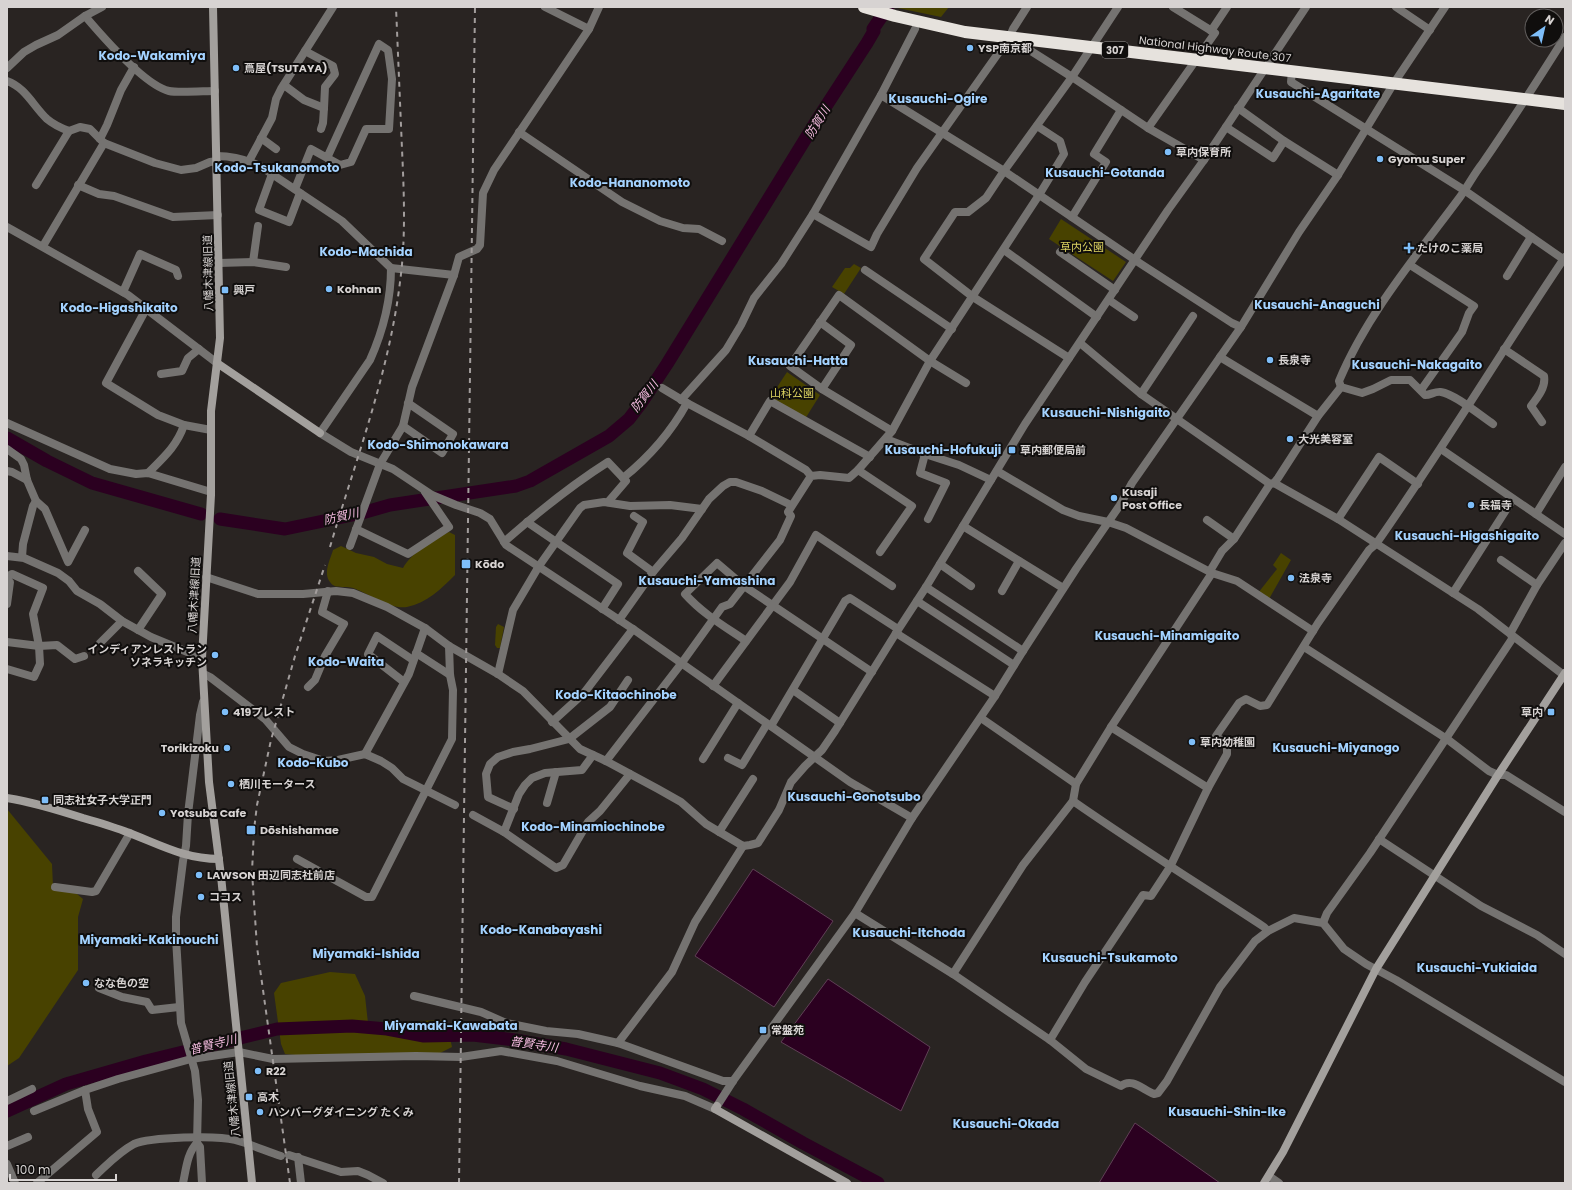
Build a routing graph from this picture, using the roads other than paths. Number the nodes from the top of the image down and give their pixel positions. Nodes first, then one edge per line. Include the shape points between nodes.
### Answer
1 (102, 7) edge
2 (213, 7) edge
3 (333, 7) edge
4 (545, 7) edge
5 (599, 7) edge
6 (1027, 7) edge
7 (1118, 7) edge
8 (1173, 7) edge
9 (1227, 7) edge
10 (1306, 7) edge
11 (1396, 7) edge
12 (1446, 7) edge
13 (868, 8) edge
14 (85, 16) junction
15 (589, 29) junction
16 (915, 29) dead end
17 (1430, 30) junction
18 (1211, 31) junction
19 (1565, 36) edge
20 (1009, 38) junction
21 (1091, 47) junction
22 (305, 51) junction
23 (1196, 60) junction
24 (7, 68) edge
25 (134, 68) junction
26 (1265, 68) junction
27 (1292, 71) junction
28 (1072, 77) junction
29 (7, 81) edge
30 (1394, 83) junction
31 (284, 85) junction
32 (215, 91) junction
33 (881, 95) junction
34 (1526, 99) junction
35 (1565, 104) edge
36 (324, 108) junction
37 (1238, 108) junction
38 (1121, 110) junction
39 (1037, 126) junction
40 (1226, 127) junction
41 (1148, 128) junction
42 (320, 129) dead end
43 (1366, 130) junction
44 (69, 131) junction
45 (519, 132) junction
46 (941, 133) junction
47 (261, 138) junction
48 (102, 141) junction
49 (1284, 141) junction
50 (276, 149) dead end
51 (328, 158) junction
52 (217, 159) junction
53 (1204, 160) junction
54 (249, 161) junction
55 (1004, 171) junction
56 (272, 174) junction
57 (1338, 176) junction
58 (36, 185) dead end
59 (78, 185) junction
60 (1464, 190) junction
61 (297, 191) junction
62 (1039, 195) junction
63 (813, 214) junction
64 (218, 215) junction
65 (1072, 217) junction
66 (7, 226) edge
67 (258, 226) dead end
68 (1531, 237) junction
69 (722, 242) dead end
70 (43, 246) junction
71 (1004, 250) junction
72 (1060, 252) dead end
73 (1564, 258) edge
74 (1135, 260) junction
75 (253, 262) junction
76 (219, 263) junction
77 (1410, 264) junction
78 (286, 267) dead end
79 (391, 268) junction
80 (865, 270) dead end
81 (454, 275) junction
82 (178, 276) dead end
83 (1507, 276) dead end
84 (1115, 290) junction
85 (122, 292) junction
86 (973, 297) junction
87 (1109, 300) junction
88 (146, 309) junction
89 (1194, 316) dead end
90 (1097, 317) junction
91 (1134, 317) dead end
92 (820, 322) junction
93 (1241, 327) junction
94 (952, 329) junction
95 (1080, 343) junction
96 (199, 349) junction
97 (1504, 349) junction
98 (1220, 357) junction
99 (1069, 358) junction
100 (930, 361) junction
101 (217, 363) junction
102 (161, 374) dead end
103 (966, 383) dead end
104 (1341, 387) junction
105 (662, 388) dead end
106 (822, 389) junction
107 (1421, 390) junction
108 (1141, 394) junction
109 (684, 402) junction
110 (408, 403) junction
111 (1466, 406) junction
112 (1318, 416) junction
113 (1176, 419) junction
114 (1542, 422) dead end
115 (7, 423) edge
116 (1493, 424) dead end
117 (184, 425) junction
118 (402, 426) junction
119 (211, 430) junction
120 (892, 431) junction
121 (320, 433) junction
122 (749, 436) junction
123 (886, 439) junction
124 (7, 449) edge
125 (1441, 449) junction
126 (925, 454) junction
127 (870, 458) junction
128 (380, 464) junction
129 (1565, 467) edge
130 (858, 470) junction
131 (7, 471) edge
132 (997, 471) junction
133 (148, 473) junction
134 (811, 476) junction
135 (623, 478) junction
136 (27, 480) junction
137 (991, 480) junction
138 (1272, 484) junction
139 (1418, 484) junction
140 (422, 489) junction
141 (211, 492) junction
142 (1513, 499) junction
143 (36, 501) junction
144 (608, 502) junction
145 (791, 506) junction
146 (702, 509) junction
147 (1536, 514) junction
148 (634, 516) dead end
149 (928, 519) dead end
150 (1338, 519) junction
151 (1207, 520) dead end
152 (527, 522) junction
153 (1108, 522) junction
154 (963, 526) junction
155 (356, 529) junction
156 (85, 530) dead end
157 (1565, 534) edge
158 (1234, 539) junction
159 (504, 542) junction
160 (556, 542) junction
161 (1565, 543) edge
162 (1376, 544) junction
163 (350, 546) dead end
164 (880, 552) dead end
165 (7, 556) edge
166 (22, 557) junction
167 (1501, 560) dead end
168 (1019, 561) junction
169 (940, 564) junction
170 (539, 566) junction
171 (138, 571) dead end
172 (653, 572) junction
173 (1211, 572) junction
174 (7, 577) edge
175 (206, 577) junction
176 (7, 580) edge
177 (1537, 585) junction
178 (744, 586) junction
179 (892, 586) dead end
180 (971, 586) dead end
181 (926, 587) junction
182 (1064, 588) junction
183 (328, 591) junction
184 (1002, 591) dead end
185 (1453, 593) junction
186 (917, 601) junction
187 (7, 604) edge
188 (773, 605) junction
189 (602, 609) junction
190 (713, 619) junction
191 (619, 620) junction
192 (122, 621) junction
193 (425, 628) junction
194 (633, 629) junction
195 (138, 630) junction
196 (897, 631) junction
197 (1313, 631) junction
198 (1512, 636) junction
199 (823, 639) junction
200 (746, 640) junction
201 (7, 642) edge
202 (100, 643) dead end
203 (39, 646) junction
204 (449, 646) junction
205 (1304, 646) junction
206 (1023, 651) junction
207 (84, 656) dead end
208 (414, 656) junction
209 (202, 658) junction
210 (681, 664) junction
211 (1014, 665) junction
212 (7, 669) edge
213 (872, 672) junction
214 (204, 674) junction
215 (498, 674) junction
216 (450, 675) junction
217 (1564, 675) edge
218 (628, 680) dead end
219 (404, 682) junction
220 (713, 686) junction
221 (308, 687) dead end
222 (793, 690) junction
223 (995, 696) junction
224 (204, 697) junction
225 (738, 703) junction
226 (981, 718) junction
227 (552, 722) junction
228 (840, 723) junction
229 (769, 725) junction
230 (1111, 727) junction
231 (569, 739) junction
232 (1447, 739) junction
233 (365, 754) junction
234 (593, 755) junction
235 (815, 757) junction
236 (728, 758) dead end
237 (703, 759) dead end
238 (606, 761) junction
239 (556, 772) junction
240 (630, 774) junction
241 (1498, 775) junction
242 (753, 779) dead end
243 (1076, 784) junction
244 (1208, 788) junction
245 (426, 792) junction
246 (7, 798) edge
247 (1073, 801) junction
248 (547, 803) dead end
249 (455, 805) dead end
250 (514, 809) junction
251 (1565, 812) edge
252 (473, 815) dead end
253 (912, 818) junction
254 (504, 832) junction
255 (719, 832) junction
256 (130, 833) junction
257 (1379, 839) junction
258 (742, 846) junction
259 (185, 855) junction
260 (297, 859) dead end
261 (219, 860) junction
262 (1170, 867) junction
263 (1434, 876) junction
264 (55, 887) dead end
265 (854, 913) junction
266 (1322, 923) junction
267 (1268, 931) junction
268 (1565, 954) edge
269 (1376, 969) junction
270 (953, 974) junction
271 (99, 988) dead end
272 (414, 996) dead end
273 (179, 1007) junction
274 (1050, 1040) junction
275 (618, 1043) junction
276 (238, 1051) junction
277 (191, 1058) junction
278 (1565, 1082) edge
279 (731, 1084) junction
280 (32, 1089) dead end
281 (85, 1090) junction
282 (7, 1101) edge
283 (716, 1107) junction
284 (34, 1112) dead end
285 (28, 1137) dead end
286 (197, 1140) junction
287 (248, 1144) junction
288 (7, 1146) edge
289 (298, 1157) junction
290 (7, 1164) edge
291 (96, 1175) dead end
292 (1266, 1180) edge
293 (15, 1183) edge
294 (37, 1183) edge
295 (183, 1183) edge
296 (202, 1183) edge
297 (252, 1183) edge
298 (301, 1183) edge
299 (383, 1183) edge
300 (847, 1183) edge
301 (1279, 1183) edge

1 - 14 street
2 - 32 street, 八幡木津線旧道
3 - 22 street
4 - 15 street
5 - 15 street
6 - 20 street
7 - 21 street
8 - 18 street
9 - 18 street
10 - 26 street
11 - 17 street
12 - 17 street
13 - 20 highway, National Highway Route 307 / 307 via 965,32
14 - 24 street via 58,35 24,52
14 - 25 street
15 - 45 street
16 - 33 street
17 - 30 street
18 - 23 street via 1215,33
19 - 34 street
20 - 21 highway, National Highway Route 307 / 307
20 - 28 street
20 - 46 street
21 - 23 highway, National Highway Route 307 / 307
21 - 28 street
22 - 31 street
22 - 36 street via 333,66 334,74 325,87
23 - 26 highway, National Highway Route 307 / 307
23 - 41 street
25 - 32 street via 169,91
25 - 48 street via 121,90
26 - 27 highway, National Highway Route 307 / 307
26 - 37 street
27 - 30 highway, National Highway Route 307 / 307
27 - 43 street via 1291,82
28 - 38 street
28 - 39 street
29 - 44 street via 12,82 23,92 47,119
30 - 34 highway, National Highway Route 307 / 307
30 - 43 street
31 - 36 street via 304,100
31 - 47 street via 276,99 272,118
32 - 52 street, 八幡木津線旧道
33 - 46 street
33 - 63 street
34 - 35 highway, National Highway Route 307 / 307
34 - 60 street
36 - 42 street
37 - 40 street
37 - 49 street
38 - 41 street
38 - 65 street via 1094,154 1106,162
39 - 55 street
39 - 62 street via 1060,140 1064,154
40 - 49 street via 1272,158
40 - 53 street
41 - 53 street
43 - 57 street
43 - 60 street
44 - 48 street via 80,127 90,129
44 - 58 street
45 - 69 street via 622,202 660,221 683,228 699,229
45 - 81 street via 494,170 483,193 480,245 459,257
46 - 55 street
46 - 63 street via 916,168 871,247
47 - 50 street
47 - 54 street
48 - 52 street via 155,163 181,170 196,168
48 - 59 street
49 - 57 street
51 - 51 street via 340,165 351,162 366,129 389,129 391,72 388,50 379,44
51 - 61 street via 311,149
52 - 54 street via 224,156
52 - 64 street, 八幡木津線旧道
53 - 74 street
54 - 56 street
55 - 62 street
55 - 86 street via 986,198 968,212 955,212 924,259
56 - 61 street
56 - 61 street via 259,210 289,222
57 - 93 street via 1299,232
59 - 64 street via 173,217
59 - 70 street
60 - 68 street
60 - 77 street
61 - 79 street via 342,221
62 - 65 street
62 - 71 street
63 - 109 street via 781,264 754,298 726,350
64 - 76 street, 八幡木津線旧道
65 - 74 street
66 - 70 street
67 - 75 street
68 - 73 street
68 - 83 street
70 - 85 street
71 - 86 street
71 - 90 street
72 - 84 street
73 - 97 street
74 - 84 street
74 - 93 street
75 - 76 street
75 - 78 street
76 - 101 street, 八幡木津線旧道 via 220,338
77 - 104 street via 1364,329 1339,381
77 - 107 street via 1474,306 1462,332
79 - 81 street
79 - 121 street via 386,311 376,349
80 - 94 street
81 - 110 street
82 - 85 street via 176,270 140,254
84 - 87 street
85 - 88 street
86 - 94 street
86 - 99 street
87 - 90 street
87 - 91 street
88 - 96 street
88 - 117 street via 106,383 158,415
89 - 108 street
90 - 95 street
92 - 100 street via 839,295
92 - 106 street via 851,345
92 - 106 street via 790,366
93 - 98 street
94 - 100 street
95 - 99 street
95 - 108 street
96 - 101 street
96 - 102 street via 188,358 182,370
97 - 111 street
97 - 114 street via 1544,376 1545,382 1531,406
98 - 112 street
98 - 113 street
99 - 132 street
100 - 103 street
100 - 120 street
101 - 119 street, 八幡木津線旧道
101 - 121 street
104 - 107 street via 1362,392 1391,380 1410,380
104 - 112 street
105 - 109 street
106 - 120 street
107 - 111 street via 1425,395 1436,392 1448,394
108 - 113 street
109 - 122 street
109 - 135 street via 679,418 663,438 638,466
110 - 118 street
110 - 118 street via 453,434 442,453
111 - 116 street
111 - 125 street
112 - 138 street
113 - 138 street
113 - 153 street
115 - 133 street via 110,469 136,474
117 - 119 street
117 - 133 street via 180,437
118 - 128 street
119 - 141 street, 八幡木津線旧道
120 - 123 street
121 - 128 street via 351,452
122 - 127 street via 770,401
122 - 134 street via 806,470
123 - 126 street
123 - 127 street
124 - 136 street via 21,459
125 - 139 street
125 - 142 street
126 - 137 street via 959,465
126 - 149 street via 920,473 946,483
127 - 130 street
128 - 140 street via 393,469
128 - 155 street
129 - 147 street
130 - 134 street via 849,478
130 - 164 street via 912,506
131 - 136 street
132 - 137 street
132 - 153 street via 1063,510
133 - 141 street
134 - 145 street
135 - 144 street via 626,482
135 - 152 street via 608,462 579,480
136 - 143 street
137 - 154 street
138 - 150 street
138 - 158 street
139 - 150 street via 1379,457
139 - 162 street
140 - 155 street via 449,527 408,554
140 - 159 street via 490,519
141 - 175 street, 八幡木津線旧道
142 - 147 street
142 - 185 street
143 - 156 street via 45,509 68,562
143 - 166 street via 26,530
144 - 146 street via 630,506 670,505
144 - 160 street via 584,505 580,508
145 - 146 street via 762,491 730,482 708,499
145 - 178 street via 788,512 791,516 780,540
146 - 172 street via 682,538
147 - 157 street
148 - 172 street via 643,522 627,553
150 - 162 street
151 - 158 street
152 - 159 street
152 - 160 street
153 - 173 street via 1132,531
153 - 182 street
154 - 168 street
154 - 169 street
155 - 163 street
158 - 173 street via 1222,551
159 - 170 street via 506,546
160 - 170 street
160 - 189 street via 618,584
161 - 177 street
162 - 185 street
162 - 197 street via 1369,550
165 - 166 street
166 - 192 street via 58,572 77,590
167 - 177 street
168 - 182 street
168 - 184 street
169 - 180 street
169 - 181 street
170 - 189 street
170 - 215 street via 513,610
171 - 195 street via 162,594
172 - 191 street
173 - 197 street via 1237,581
173 - 230 street
174 - 203 street via 12,574 43,588 33,614
175 - 183 street via 258,594
175 - 209 street, 八幡木津線旧道
176 - 187 street via 10,582
177 - 198 street via 1511,632
178 - 188 street
178 - 190 street via 730,604 722,607
178 - 190 street via 717,563 685,594
179 - 188 street via 816,535 790,582
181 - 186 street
181 - 206 street
182 - 206 street
183 - 193 street via 353,593 387,607
183 - 221 street via 322,612 344,624 325,656 315,680
185 - 198 street
186 - 196 street
186 - 211 street
188 - 199 street
188 - 200 street
189 - 191 street
190 - 200 street
190 - 210 street
191 - 194 street
192 - 195 street
192 - 202 street
193 - 204 street
193 - 208 street
194 - 210 street
194 - 227 street via 584,693
195 - 209 street
196 - 199 street via 850,598 845,601
196 - 213 street
196 - 223 street
197 - 205 street
198 - 217 street
198 - 232 street
199 - 213 street
199 - 222 street
200 - 220 street
201 - 203 street
203 - 207 street via 57,645 75,659
203 - 212 street via 40,664 34,677
204 - 215 street
204 - 216 street
205 - 232 street
205 - 244 street via 1267,706 1260,706 1246,699 1239,702 1216,736 1227,745 1227,754
206 - 211 street
208 - 216 street
208 - 219 street
208 - 219 street via 377,636 368,654
209 - 214 street, 八幡木津線旧道
210 - 220 street
210 - 238 street
211 - 223 street
213 - 228 street
214 - 224 street, 八幡木津線旧道
214 - 233 street via 256,711 289,747 303,754 324,761
215 - 227 street via 523,691
216 - 245 street via 453,690 452,739
217 - 241 street
218 - 231 street via 610,707
219 - 233 street
220 - 225 street
222 - 228 street
222 - 229 street
223 - 226 street
224 - 259 street
224 - 261 street, 八幡木津線旧道 via 209,782
225 - 229 street
225 - 237 street
226 - 243 street
226 - 253 street
227 - 231 street
228 - 235 street
229 - 235 street
229 - 236 street via 742,765
230 - 243 street
230 - 244 street
231 - 234 street via 580,749
231 - 250 street via 513,752 498,757 490,764 486,774 488,797
232 - 241 street
232 - 257 street
233 - 245 street via 381,761 403,779
234 - 238 street
234 - 239 street via 582,770
235 - 253 street via 850,782
235 - 258 street via 791,782 779,810 758,843
238 - 240 street
239 - 248 street
239 - 250 street via 532,778 525,784
240 - 254 street via 600,812 588,822 563,865 556,868
240 - 255 street via 681,802
241 - 251 street via 1506,775
241 - 263 street
242 - 255 street
243 - 247 street
244 - 262 street
245 - 249 street
245 - 260 street via 372,897 366,897
246 - 256 street via 51,808
247 - 262 street
247 - 270 street via 1023,865
250 - 254 street
252 - 254 street
253 - 265 street
255 - 258 street
256 - 259 street
256 - 264 street via 96,891
257 - 263 street
257 - 266 street
258 - 275 street via 695,922 672,972
259 - 261 street
259 - 273 street via 176,917
261 - 276 street, 八幡木津線旧道
262 - 267 street
262 - 274 street via 1151,896 1143,895
263 - 268 street via 1481,906 1537,935
263 - 269 street
265 - 270 street
265 - 279 street
266 - 267 street via 1294,918
266 - 269 street via 1344,949
267 - 274 street via 1255,940 1220,987 1158,1093 1149,1092 1131,1082 1121,1086 1086,1069
269 - 278 street
269 - 292 street via 1290,1139
270 - 274 street
271 - 273 street via 122,997 147,1002 152,1010
272 - 275 street via 481,1012 506,1023
273 - 277 street
275 - 279 street
276 - 277 street
276 - 283 street via 273,1059 460,1057 501,1051 557,1061
276 - 287 street, 八幡木津線旧道
277 - 281 street
277 - 286 street via 198,1100
279 - 283 street
280 - 282 street
281 - 284 street
281 - 294 street via 88,1109 97,1132
283 - 300 street
285 - 288 street
286 - 287 street via 221,1137
286 - 291 street via 160,1139 136,1144 116,1155
286 - 295 street via 188,1161
286 - 296 street via 200,1147
287 - 289 street via 285,1156
287 - 297 street, 八幡木津線旧道
289 - 298 street
289 - 299 street via 341,1172 358,1171 368,1174
290 - 293 street
292 - 301 street

